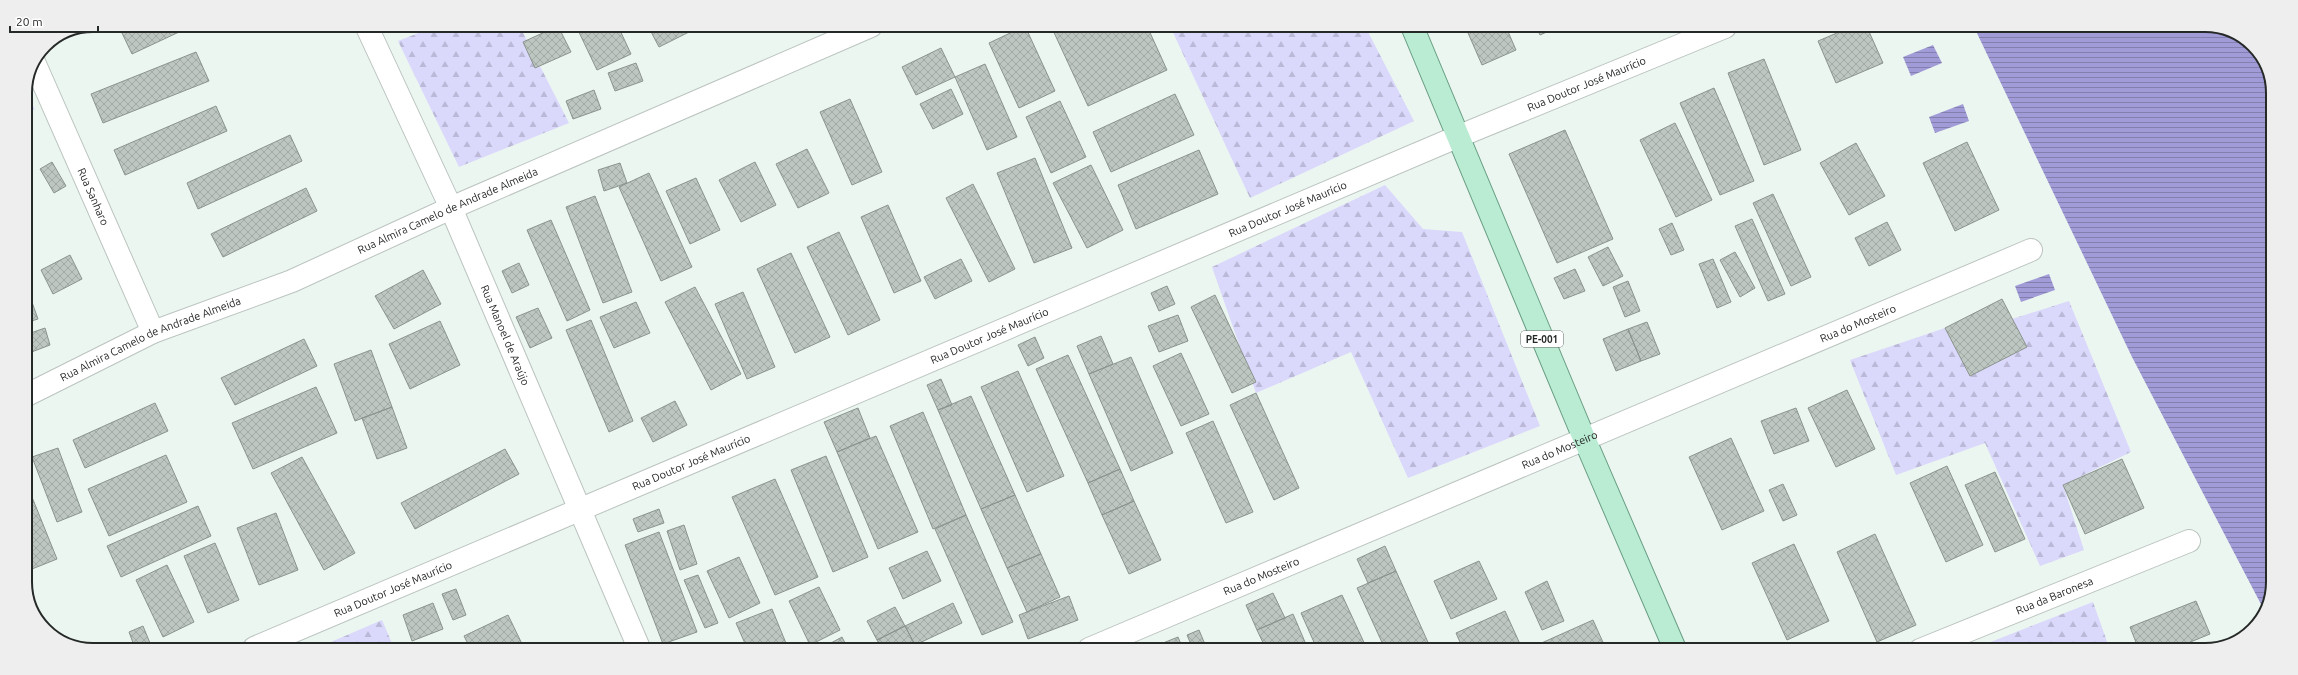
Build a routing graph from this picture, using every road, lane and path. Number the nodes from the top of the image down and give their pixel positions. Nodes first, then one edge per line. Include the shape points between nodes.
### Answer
1 (369, 32) edge
2 (857, 32) edge
3 (1414, 32) edge
4 (1713, 32) edge
5 (37, 69) edge
6 (1457, 137) junction
7 (451, 208) junction
8 (2031, 250) dead end
9 (153, 332) junction
10 (32, 392) edge
11 (1584, 438) junction
12 (579, 511) junction
13 (2189, 541) dead end
14 (266, 643) edge
15 (637, 643) edge
16 (1103, 643) edge
17 (1672, 643) edge
18 (1937, 643) edge

1 - 7 street, Rua Manoel de Araújo
2 - 7 street, Rua Almira Camelo de Andrade Almeida
3 - 6 main road, PE-001
4 - 6 street, Rua Doutor José Maurício
5 - 9 street, Rua Sanharo
6 - 11 main road, PE-001
6 - 12 street, Rua Doutor José Maurício
7 - 9 street, Rua Almira Camelo de Andrade Almeida via 292,281
7 - 12 street, Rua Manoel de Araújo
8 - 11 street, Rua do Mosteiro
9 - 10 street, Rua Almira Camelo de Andrade Almeida
11 - 16 street, Rua do Mosteiro
11 - 17 main road, PE-001
12 - 14 street, Rua Doutor José Maurício
12 - 15 street, Rua Manoel de Araújo
13 - 18 street, Rua da Baronesa

